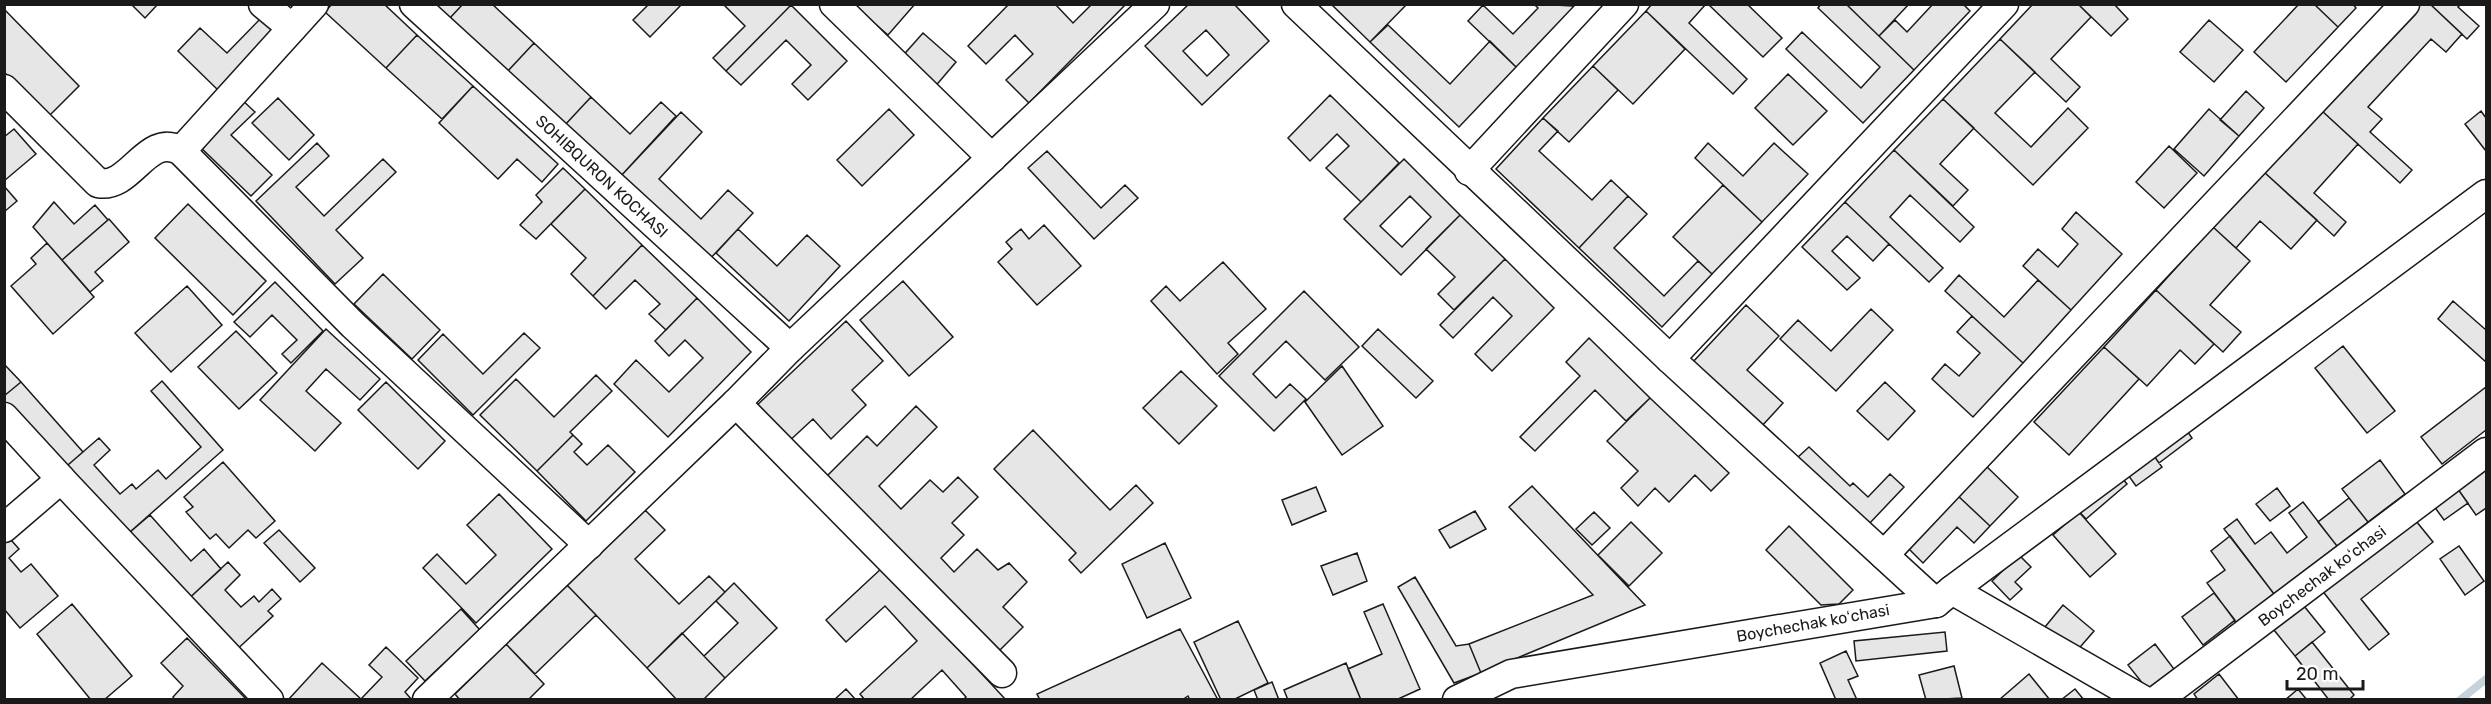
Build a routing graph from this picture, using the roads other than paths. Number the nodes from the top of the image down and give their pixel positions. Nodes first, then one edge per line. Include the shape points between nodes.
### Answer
1 (263, 4) edge
2 (314, 4) edge
3 (414, 4) edge
4 (834, 4) edge
5 (1155, 4) edge
6 (1296, 4) edge
7 (1624, 4) edge
8 (2004, 4) edge
9 (2405, 4) edge
10 (292, 28) junction
11 (9, 102) edge
12 (181, 151) junction
13 (992, 158) junction
14 (1469, 171) junction
15 (2487, 194) edge
16 (790, 348) junction
17 (1670, 359) junction
18 (736, 403) junction
19 (4, 417) edge
20 (2487, 452) edge
21 (62, 479) junction
22 (4, 528) edge
23 (589, 545) junction
24 (1884, 555) junction
25 (1944, 596) junction
26 (1002, 673) dead end
27 (268, 699) edge
28 (427, 699) edge
29 (1457, 699) edge
30 (2143, 699) edge
31 (2157, 699) edge

1 - 10 street
2 - 10 street
3 - 16 street, SOHIBQURON KOCHASI
4 - 13 street
5 - 13 street
6 - 14 street
7 - 14 street
8 - 17 street
9 - 24 street
10 - 12 street
11 - 12 street via 98,183 113,183 122,178 152,151 165,146
12 - 23 street via 353,325
13 - 16 street
14 - 17 street
15 - 25 street
16 - 18 street
17 - 24 street
18 - 23 street
18 - 26 street
19 - 21 street
20 - 31 street, Boychechak koʻchasi
21 - 22 street
21 - 27 street
23 - 28 street
24 - 25 street
25 - 29 street, Boychechak koʻchasi via 1511,674
25 - 30 street

